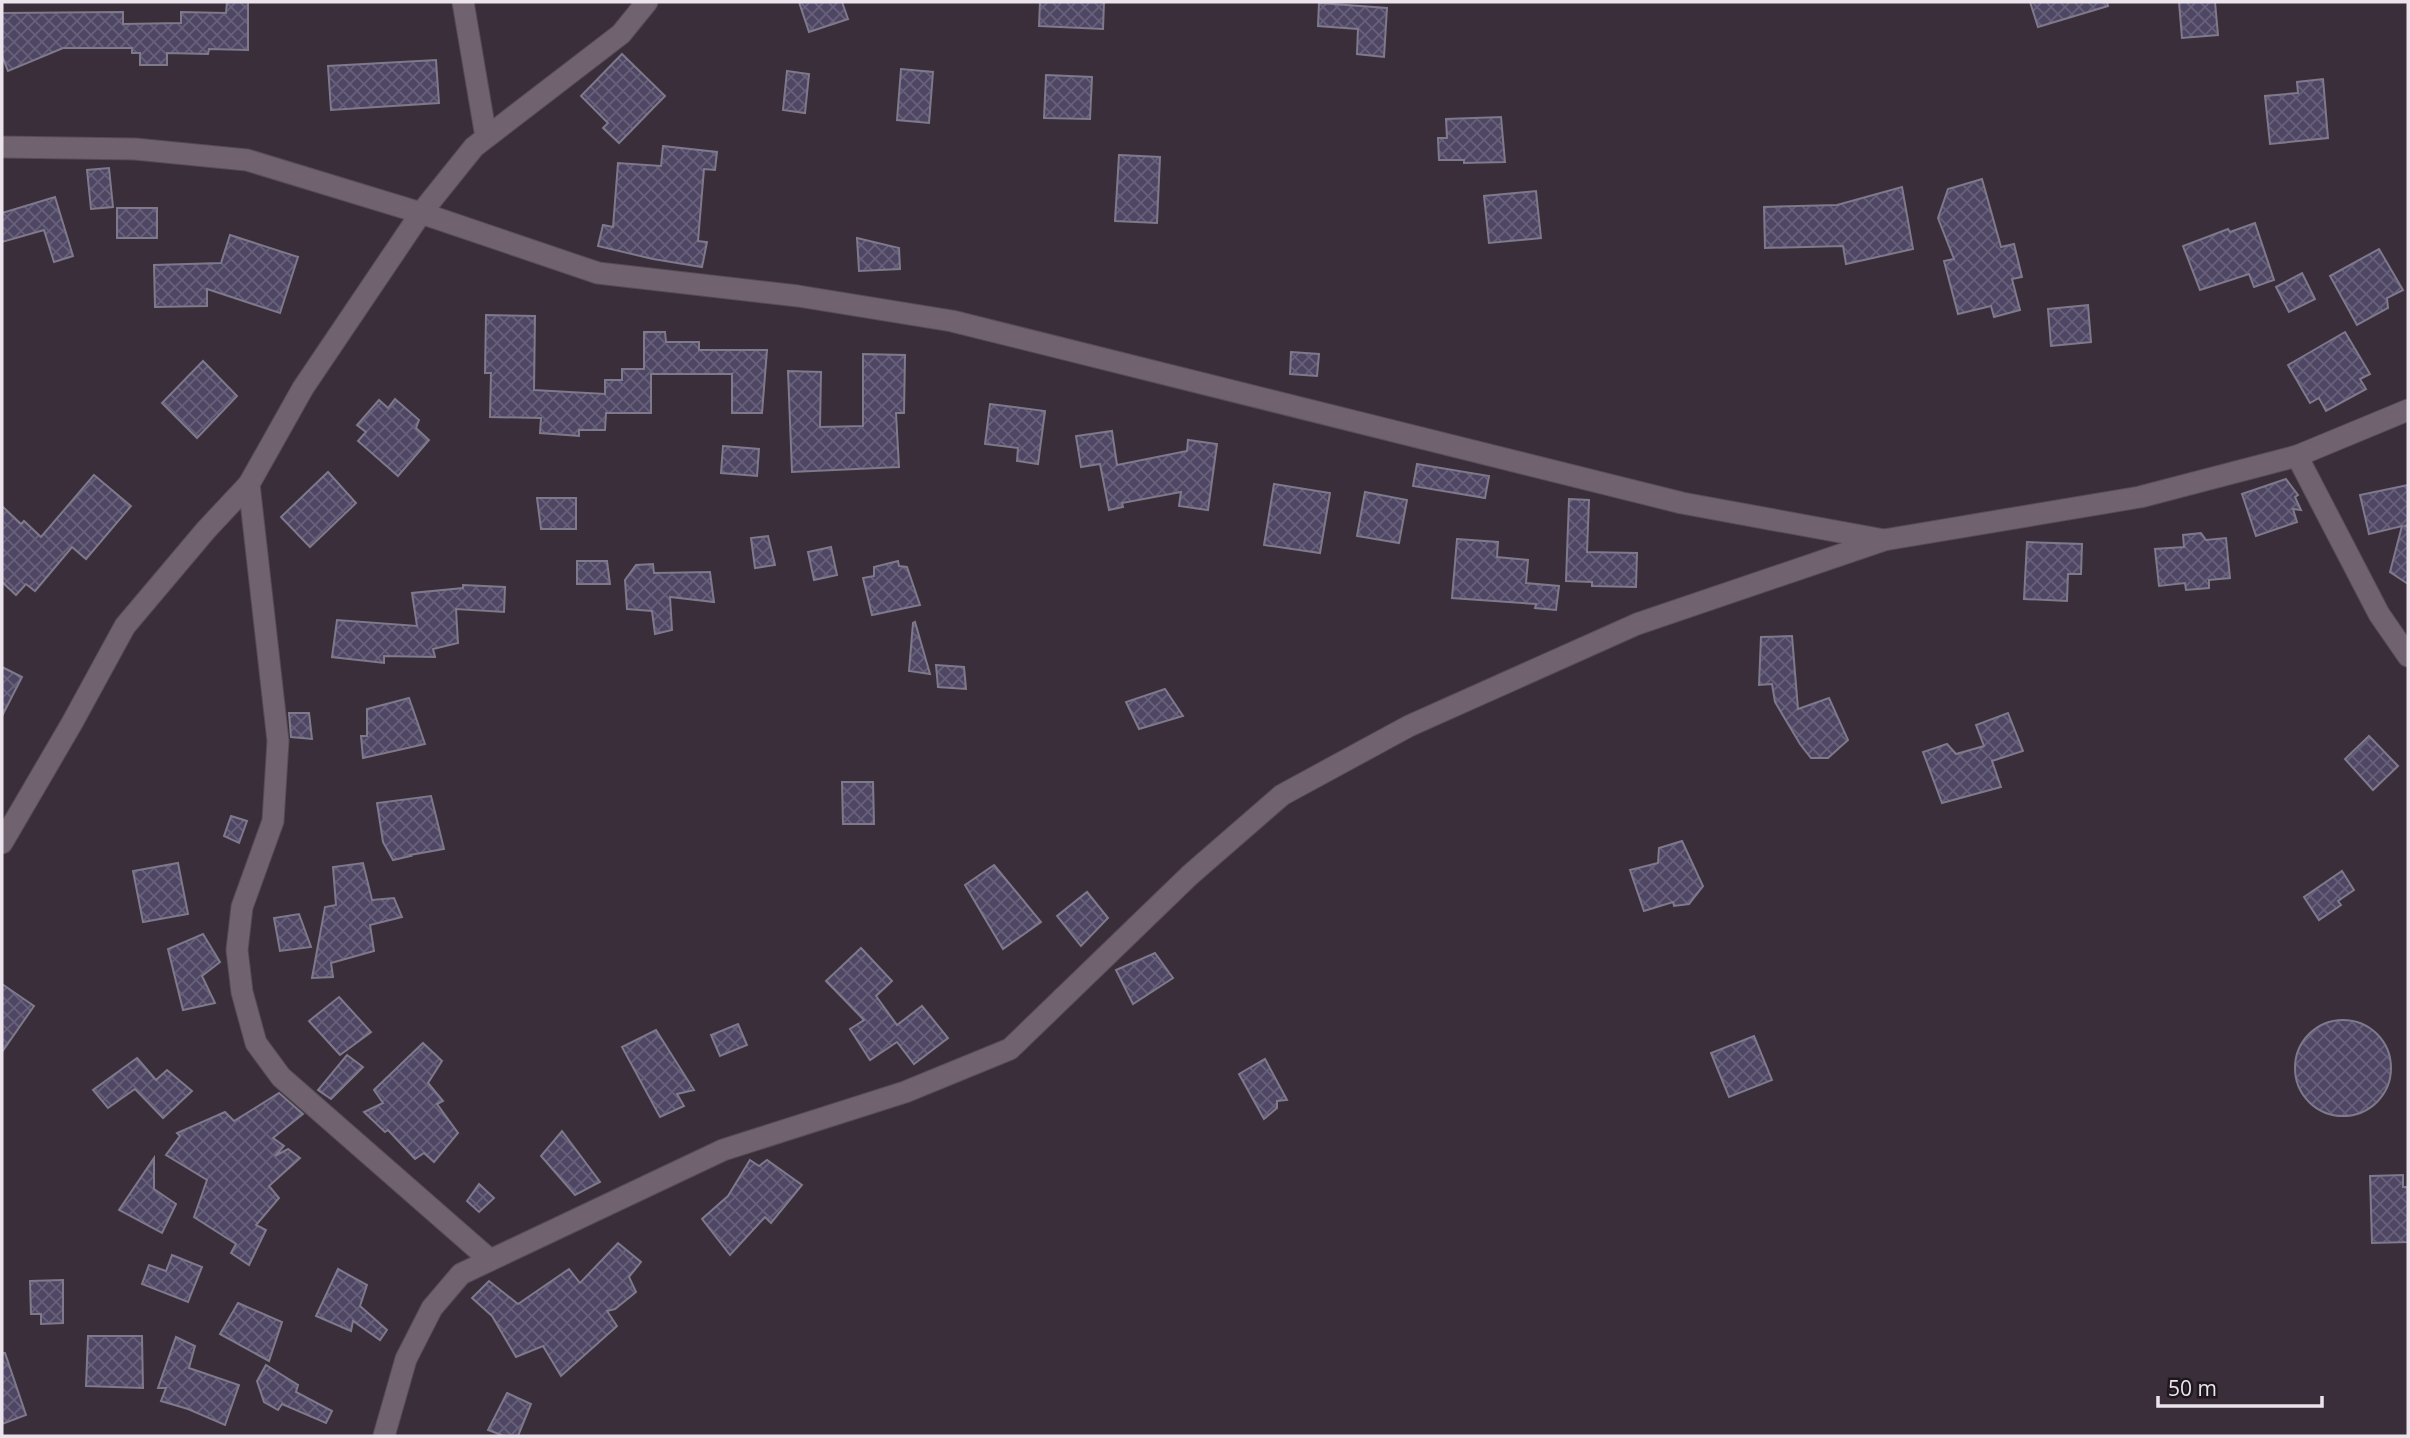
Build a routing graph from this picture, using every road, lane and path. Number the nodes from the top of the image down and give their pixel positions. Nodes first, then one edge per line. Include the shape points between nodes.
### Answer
1 (463, 2) edge
2 (647, 2) edge
3 (486, 137) junction
4 (2, 147) edge
5 (421, 213) junction
6 (2408, 410) edge
7 (2297, 456) junction
8 (249, 484) junction
9 (1884, 540) junction
10 (2408, 656) edge
11 (2, 843) edge
12 (490, 1260) junction
13 (384, 1436) edge

1 - 3 street
2 - 3 street via 621,34
3 - 5 street
4 - 5 street via 135,149 247,160
5 - 8 street via 303,388
5 - 9 street via 598,274 798,296 952,321 1682,503
6 - 7 street
7 - 9 street via 2140,497
7 - 10 street via 2379,614
8 - 11 street via 125,626
8 - 12 street via 278,741 273,821 242,907 237,950 242,992 256,1043 281,1077
9 - 12 street via 1637,624 1409,726 1282,795 1190,875 1010,1049 905,1092 723,1150
12 - 13 street via 461,1274 432,1308 407,1359

